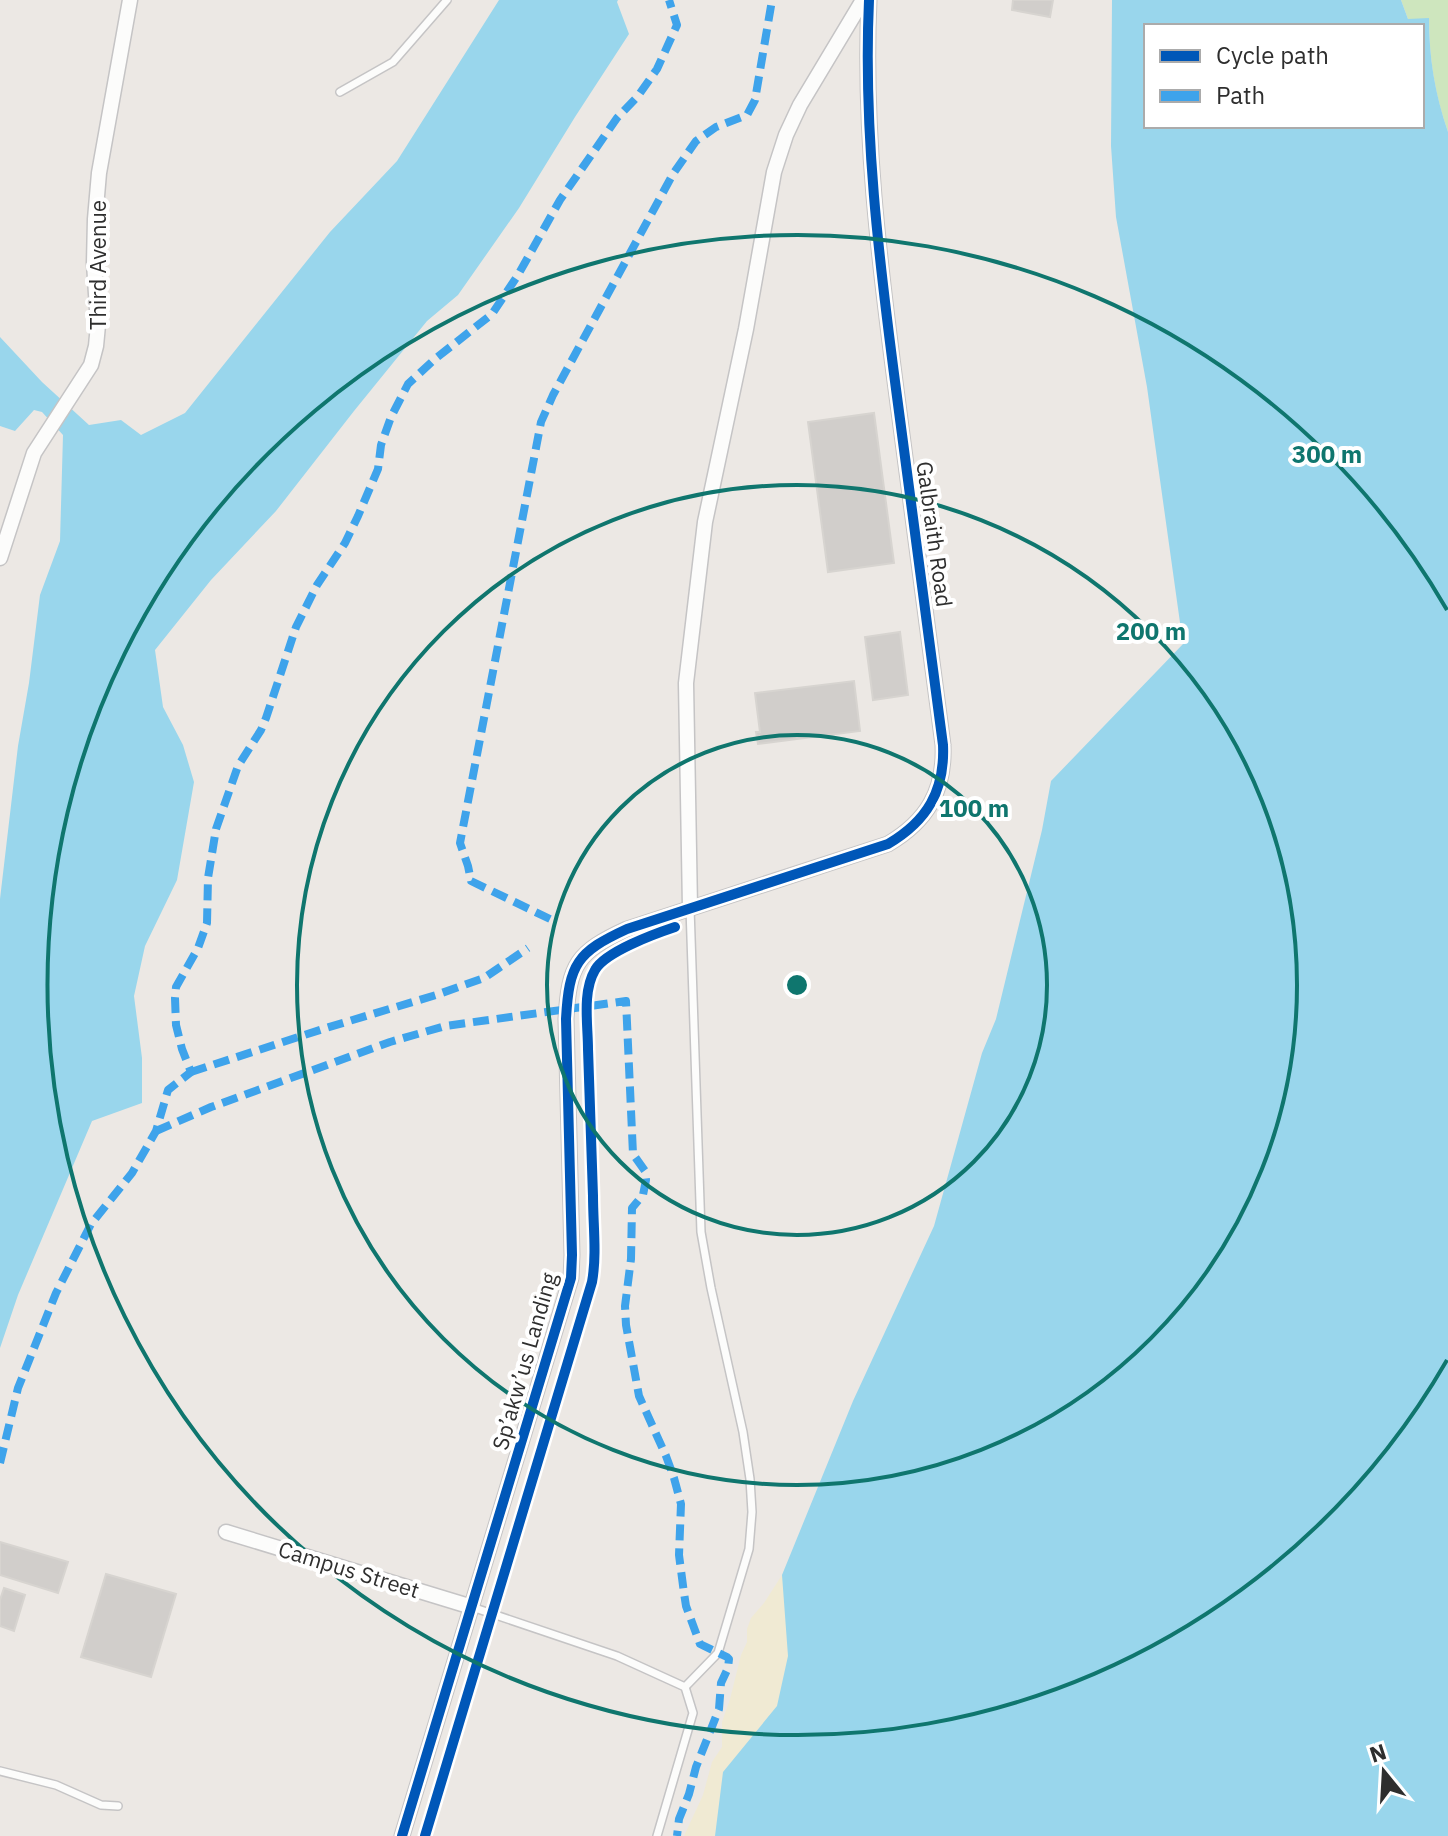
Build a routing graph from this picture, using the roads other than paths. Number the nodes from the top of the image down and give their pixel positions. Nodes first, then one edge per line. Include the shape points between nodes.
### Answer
1 (130, 0) edge
2 (447, 0) edge
3 (866, 0) edge
4 (340, 92) dead end
5 (0, 558) edge
6 (690, 908) junction
7 (226, 1532) dead end
8 (472, 1607) junction
9 (685, 1687) junction
10 (0, 1771) edge
11 (118, 1806) dead end
12 (402, 1836) edge
13 (657, 1836) edge

1 - 5 street, Third Avenue via 98,188 96,346 91,365 34,453
2 - 4 lane via 393,62
3 - 6 street via 800,105 774,172 705,522 686,683
3 - 6 street, Galbraith Road via 881,264 943,771 927,810 888,844
6 - 8 street, Sp’akw’us Landing via 594,946 570,977 566,1042 571,1278
6 - 9 lane via 701,1232 743,1432 752,1512 749,1549 718,1653
7 - 8 street, Campus Street
8 - 9 lane via 617,1656
8 - 12 street, Sp’akw’us Landing
9 - 13 lane via 693,1713
10 - 11 lane

